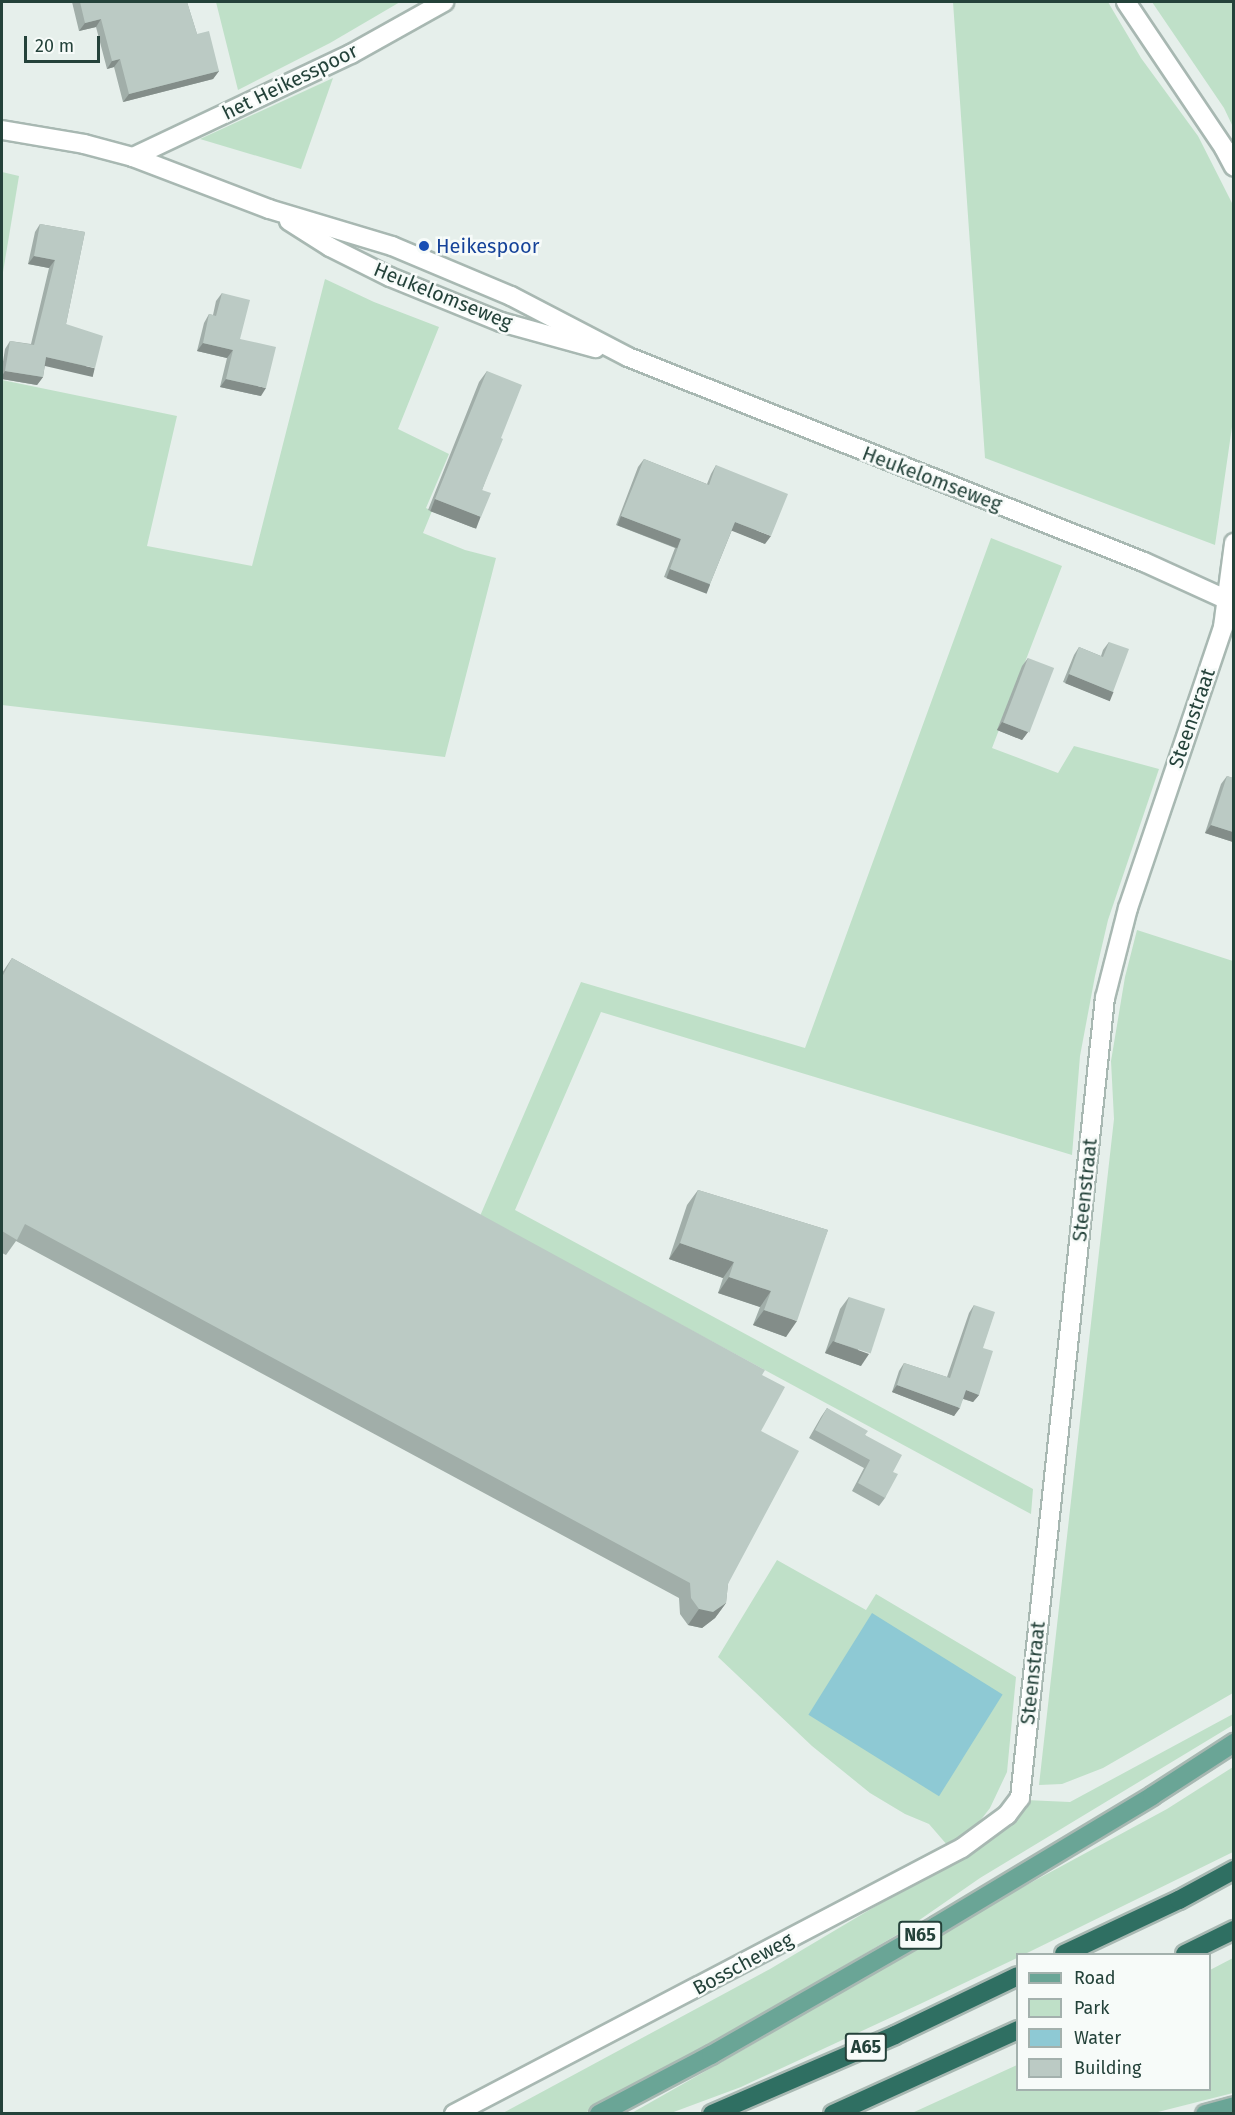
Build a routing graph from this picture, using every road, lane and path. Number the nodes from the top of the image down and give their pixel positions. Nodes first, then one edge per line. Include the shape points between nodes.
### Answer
1 (444, 2) edge
2 (1126, 2) edge
3 (2, 130) edge
4 (133, 157) junction
5 (1233, 167) edge
6 (269, 209) junction
7 (628, 357) junction
8 (1233, 543) edge
9 (1230, 601) edge
10 (1233, 1743) edge
11 (1020, 1798) joint
12 (1233, 1870) edge
13 (1233, 1930) edge
14 (1066, 1953) edge
15 (1187, 1953) edge
16 (1016, 1976) edge
17 (1016, 2030) edge
18 (1233, 2106) edge
19 (454, 2114) edge
20 (599, 2114) edge
21 (712, 2114) edge
22 (833, 2114) edge
23 (1205, 2114) edge

1 - 4 street, het Heikesspoor via 351,54
2 - 5 street
3 - 4 street, Heukelomseweg
4 - 6 street, Heukelomseweg
6 - 7 street, Heukelomseweg via 392,246 511,296
6 - 7 street, Heukelomseweg via 330,247 390,277 501,322
7 - 9 street, Heukelomseweg via 1144,562
8 - 9 street, Steenstraat
9 - 11 street, Steenstraat via 1128,908 1105,998
10 - 20 main road, N65 via 936,1926 711,2055
11 - 19 street, Bosscheweg via 1007,1815 962,1848
12 - 14 highway
13 - 15 highway
16 - 21 highway, A65 via 895,2035
17 - 22 highway, A65
18 - 23 main road

